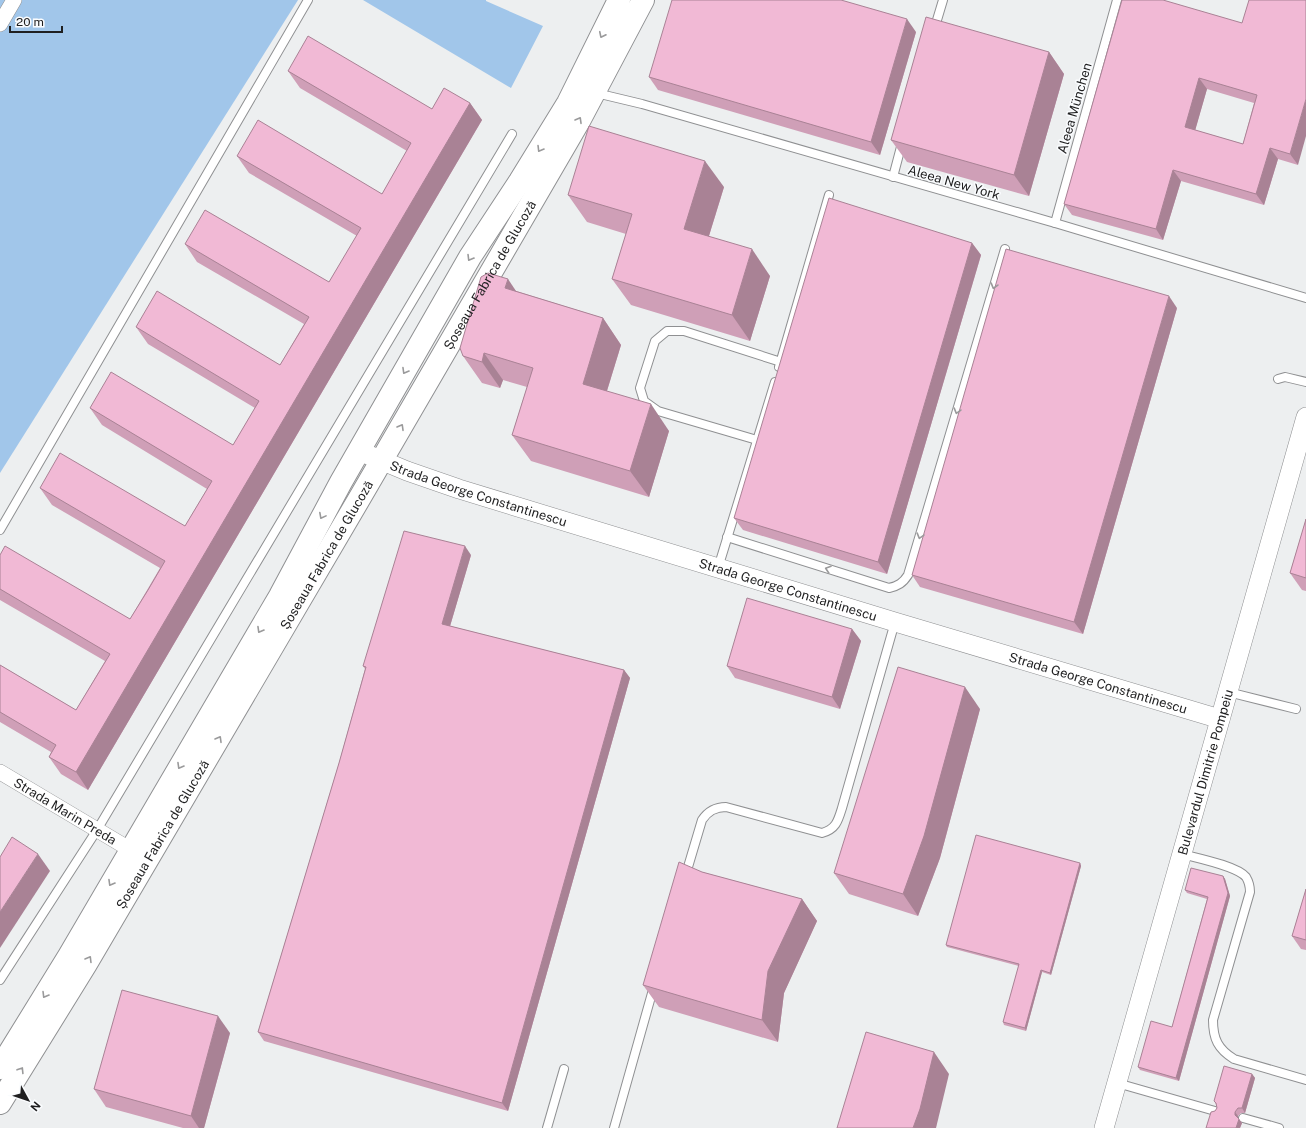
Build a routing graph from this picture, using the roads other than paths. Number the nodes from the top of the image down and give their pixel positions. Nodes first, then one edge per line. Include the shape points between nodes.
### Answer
1 (14, 0) edge
2 (308, 0) edge
3 (619, 0) edge
4 (643, 0) edge
5 (943, 0) edge
6 (1117, 0) edge
7 (0, 24) edge
8 (932, 39) edge
9 (595, 92) junction
10 (512, 134) dead end
11 (904, 139) edge
12 (893, 177) junction
13 (829, 195) dead end
14 (1055, 223) junction
15 (1004, 249) edge
16 (1306, 298) edge
17 (781, 362) junction
18 (1281, 375) dead end
19 (1306, 382) edge
20 (1306, 417) edge
21 (757, 440) junction
22 (358, 450) junction
23 (382, 460) junction
24 (1, 525) edge
25 (727, 537) junction
26 (718, 568) junction
27 (894, 622) junction
28 (1228, 692) junction
29 (1296, 709) dead end
30 (1220, 720) junction
31 (0, 772) edge
32 (97, 830) junction
33 (131, 850) junction
34 (1182, 854) junction
35 (682, 888) edge
36 (656, 978) edge
37 (0, 980) edge
38 (0, 1068) edge
39 (564, 1069) dead end
40 (1306, 1080) edge
41 (1117, 1083) junction
42 (0, 1103) edge
43 (1215, 1111) edge
44 (1243, 1118) edge
45 (547, 1128) edge
46 (614, 1128) edge
47 (1104, 1128) edge
48 (1279, 1128) edge

1 - 7 street
2 - 24 lane
3 -> 22 main road, Șoseaua Fabrica de Glucoză via 568,103 470,257
4 - 9 main road, Șoseaua Fabrica de Glucoză
5 - 8 lane
6 - 14 lane, Aleea München
9 - 12 lane, Aleea New York
23 -> 9 main road, Șoseaua Fabrica de Glucoză
10 - 32 lane
11 - 12 lane
12 - 14 lane, Aleea New York
13 - 17 lane
14 - 16 lane, Aleea New York
15 -> 25 lane via 905,580 889,588
17 - 21 lane
17 - 21 lane via 684,331 667,330 655,341 640,388 644,402 658,411
18 - 19 lane
20 - 28 street, Bulevardul Dimitrie Pompeiu
21 - 25 lane
22 - 23 street, Strada George Constantinescu
22 -> 33 main road, Șoseaua Fabrica de Glucoză via 280,596
23 - 26 street, Strada George Constantinescu via 459,489
42 -> 23 main road, Șoseaua Fabrica de Glucoză via 119,910
25 - 26 lane
26 - 27 street, Strada George Constantinescu
27 - 30 street, Strada George Constantinescu
27 - 35 lane via 842,808 834,826 822,833 726,807 714,808 702,820
28 - 29 lane
28 - 30 street, Bulevardul Dimitrie Pompeiu
30 - 34 street, Bulevardul Dimitrie Pompeiu
31 - 32 street, Strada Marin Preda
32 - 33 street, Strada Marin Preda
32 - 37 lane
33 -> 38 main road, Șoseaua Fabrica de Glucoză
34 - 40 lane via 1235,870 1245,876 1250,885 1213,1020 1213,1030 1220,1047 1225,1054 1234,1059
34 - 41 street, Bulevardul Dimitrie Pompeiu
36 - 46 lane
39 - 45 lane
41 - 43 lane
41 - 47 street, Bulevardul Dimitrie Pompeiu
44 - 48 lane

